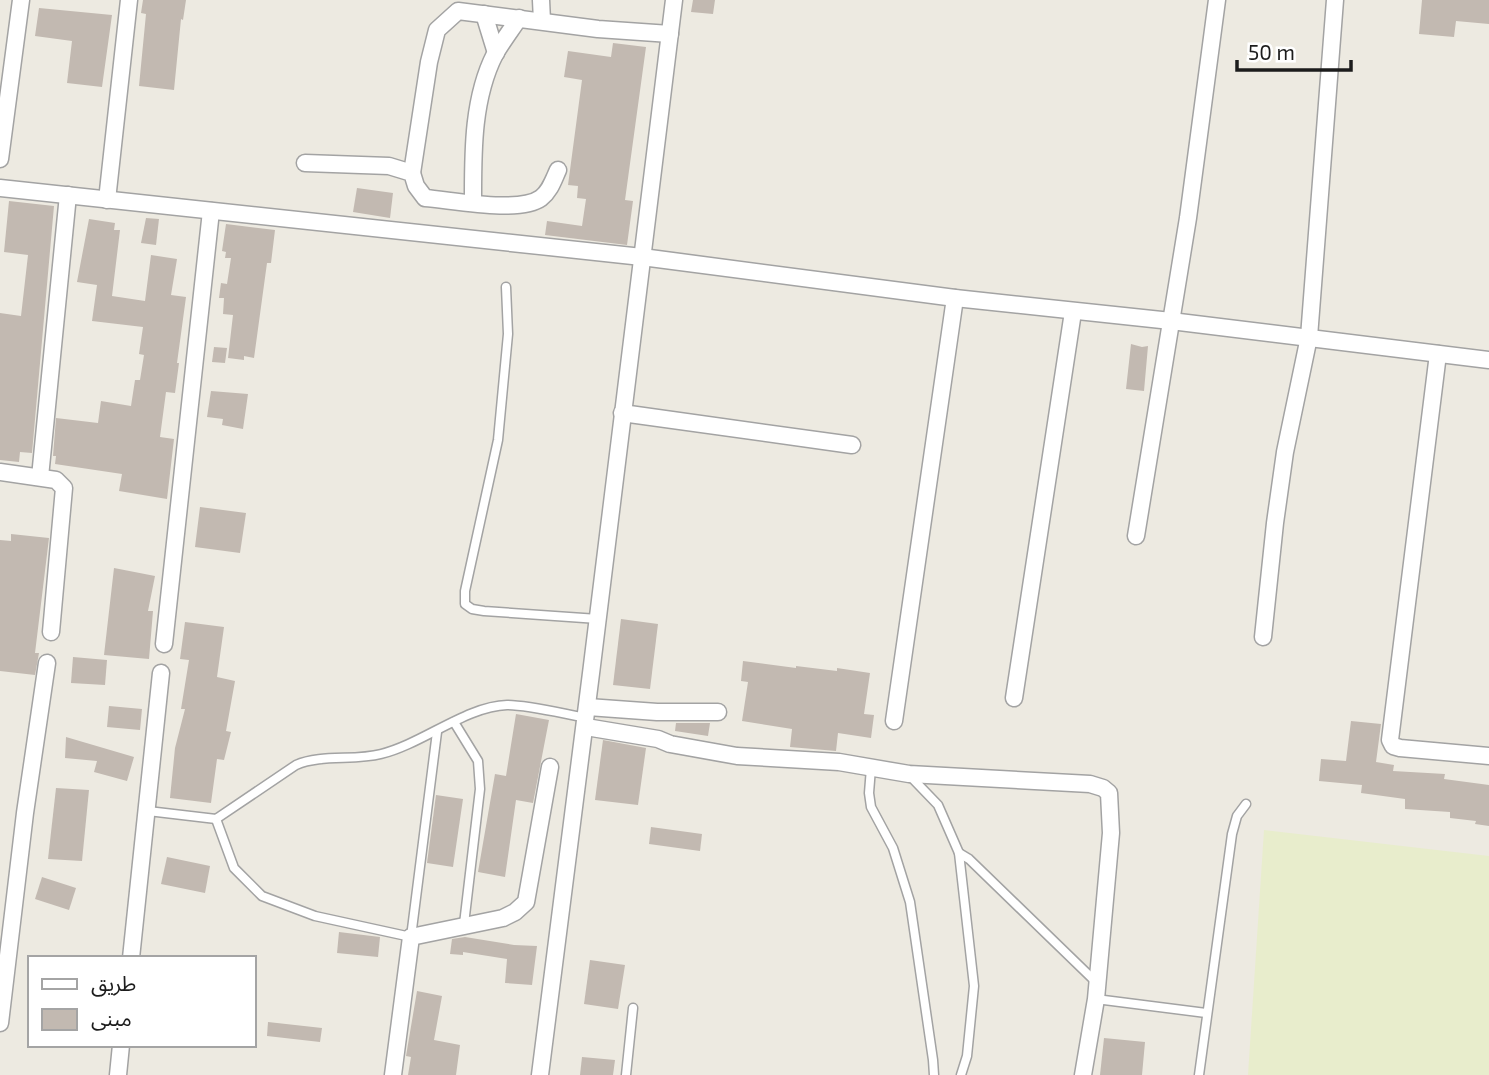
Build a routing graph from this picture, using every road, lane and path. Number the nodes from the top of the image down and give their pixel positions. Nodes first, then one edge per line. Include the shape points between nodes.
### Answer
1 (21, 0) edge
2 (129, 0) edge
3 (541, 0) edge
4 (674, 0) edge
5 (1217, 0) edge
6 (1335, 0) edge
7 (489, 10) edge
8 (519, 18) junction
9 (542, 21) junction
10 (670, 34) junction
11 (496, 54) junction
12 (0, 159) edge
13 (305, 163) dead end
14 (558, 170) dead end
15 (412, 173) junction
16 (0, 188) edge
17 (68, 195) junction
18 (107, 200) junction
19 (473, 202) junction
20 (211, 211) junction
21 (642, 257) junction
22 (506, 287) dead end
23 (955, 298) junction
24 (1073, 312) junction
25 (1171, 321) junction
26 (1309, 337) junction
27 (1438, 354) junction
28 (1489, 360) edge
29 (622, 413) junction
30 (852, 445) dead end
31 (0, 472) edge
32 (40, 477) junction
33 (1136, 537) dead end
34 (598, 619) junction
35 (51, 632) dead end
36 (1263, 637) dead end
37 (164, 645) dead end
38 (47, 663) dead end
39 (161, 673) dead end
40 (1014, 698) dead end
41 (718, 712) dead end
42 (587, 717) junction
43 (894, 721) dead end
44 (454, 722) junction
45 (437, 732) junction
46 (1489, 756) edge
47 (550, 767) dead end
48 (871, 768) junction
49 (909, 774) junction
50 (1246, 804) dead end
51 (148, 810) junction
52 (216, 819) junction
53 (959, 853) junction
54 (464, 924) junction
55 (411, 937) junction
56 (131, 956) edge
57 (1097, 991) junction
58 (633, 1008) dead end
59 (1206, 1013) junction
60 (0, 1023) edge
61 (121, 1047) edge
62 (118, 1075) edge
63 (393, 1075) edge
64 (540, 1075) edge
65 (626, 1075) edge
66 (934, 1075) edge
67 (961, 1075) edge
68 (1083, 1075) edge
69 (1199, 1075) edge

1 - 12 street
2 - 18 street
3 - 9 street
4 - 10 street
5 - 25 street
6 - 26 street
7 - 8 street
7 - 11 street
7 - 15 street via 458,11 437,30
8 - 9 street
8 - 11 street
9 - 10 street
10 - 21 street
11 - 19 street via 480,95
13 - 15 street via 390,166
14 - 19 street via 549,191 538,200 515,205
15 - 19 street via 425,198
16 - 17 street
17 - 18 street
17 - 32 street
18 - 20 street
20 - 21 street
20 - 37 street
21 - 23 street
21 - 29 street
22 - 34 lane via 508,334 498,440 465,604 484,611
23 - 24 street
23 - 43 street
24 - 25 street
24 - 40 street
25 - 26 street
25 - 33 street
26 - 27 street
26 - 36 street via 1285,452
27 - 28 street
27 - 46 street via 1390,740 1400,748
29 - 30 street
29 - 34 street
31 - 32 street
32 - 35 street via 56,480 64,488
34 - 42 street
38 - 60 street
39 - 51 street
41 - 42 street
42 - 44 lane via 508,705
42 - 48 street via 737,755
42 - 64 street
44 - 45 lane
44 - 54 lane via 478,761 480,789
45 - 52 lane via 379,755 307,760
45 - 55 lane
47 - 54 street via 526,902 503,918
48 - 49 street
48 - 66 lane via 871,807 893,848 910,902
49 - 53 lane via 938,805
49 - 57 street via 1074,783 1109,793 1111,833
50 - 59 lane via 1234,824
51 - 52 lane
51 - 56 street
52 - 55 lane via 234,868 262,896 315,916
53 - 57 lane
53 - 67 lane via 974,986
54 - 55 street
55 - 63 street
57 - 59 lane
57 - 68 street
58 - 65 lane
59 - 69 lane
61 - 62 street

